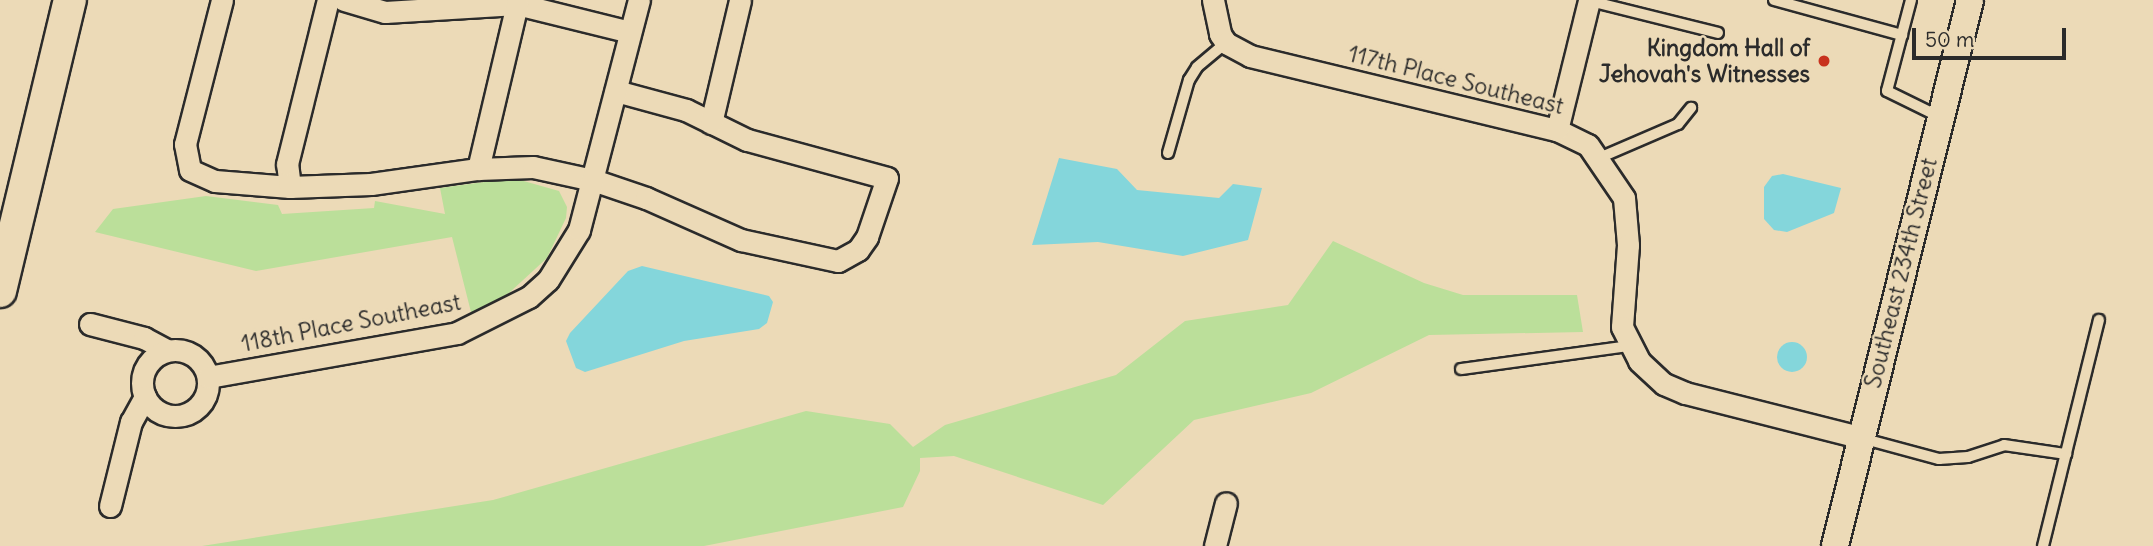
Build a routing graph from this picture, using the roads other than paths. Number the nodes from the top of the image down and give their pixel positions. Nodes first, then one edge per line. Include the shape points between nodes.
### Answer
1 (71, 0) edge
2 (222, 0) edge
3 (328, 0) edge
4 (344, 0) edge
5 (639, 0) edge
6 (740, 0) edge
7 (1213, 0) edge
8 (1588, 0) edge
9 (1774, 0) edge
10 (1911, 0) edge
11 (1970, 0) edge
12 (517, 4) junction
13 (630, 32) junction
14 (1718, 33) dead end
15 (1902, 35) junction
16 (1226, 43) junction
17 (615, 92) junction
18 (1691, 108) dead end
19 (1940, 117) junction
20 (711, 123) junction
21 (1557, 130) junction
22 (1168, 153) dead end
23 (1599, 158) junction
24 (478, 169) junction
25 (593, 180) junction
26 (290, 187) junction
27 (0, 291) edge
28 (2099, 320) dead end
29 (90, 324) dead end
30 (1628, 346) junction
31 (167, 350) junction
32 (1461, 369) dead end
33 (208, 377) junction
34 (145, 397) junction
35 (1859, 438) junction
36 (2066, 454) junction
37 (1226, 503) dead end
38 (110, 506) dead end
39 (1215, 546) edge
40 (1835, 546) edge
41 (2043, 546) edge

1 - 27 main road
2 - 26 street via 185,144 190,170 215,181
3 - 26 street via 287,164
4 - 12 street via 385,12
5 - 13 street, 118th Place Southeast
6 - 20 street
7 - 16 street via 1214,17
8 - 14 lane
8 - 21 street
9 - 15 lane
10 - 15 lane
11 - 19 street, Southeast 234th Street
12 - 13 street
12 - 24 street
13 - 17 street, 118th Place Southeast
15 - 19 lane via 1887,91
16 - 21 street, 117th Place Southeast via 1250,55
16 - 22 lane via 1197,67 1189,80
17 - 20 street via 687,110
17 - 25 street, 118th Place Southeast
18 - 23 lane via 1678,124
19 - 35 street, Southeast 234th Street
20 - 25 street via 747,140 887,178 858,250 838,261 741,240
21 - 23 street, 117th Place Southeast via 1588,145
23 - 30 street, 117th Place Southeast via 1624,198 1628,223 1622,308
24 - 25 street via 533,167
24 - 26 street via 371,184
25 - 33 street, 118th Place Southeast via 579,230 563,259 548,280 509,310 457,333
28 - 36 lane
29 - 31 street via 144,338
30 - 32 lane
30 - 35 street via 1651,374 1675,388
31 - 33 street via 198,358
31 - 34 street via 145,368
33 - 34 street via 205,398 190,412 169,415
34 - 38 street via 131,422
35 - 36 lane via 1939,460 1968,457 2004,445
35 - 40 street, Southeast 234th Street
36 - 41 lane
37 - 39 street

